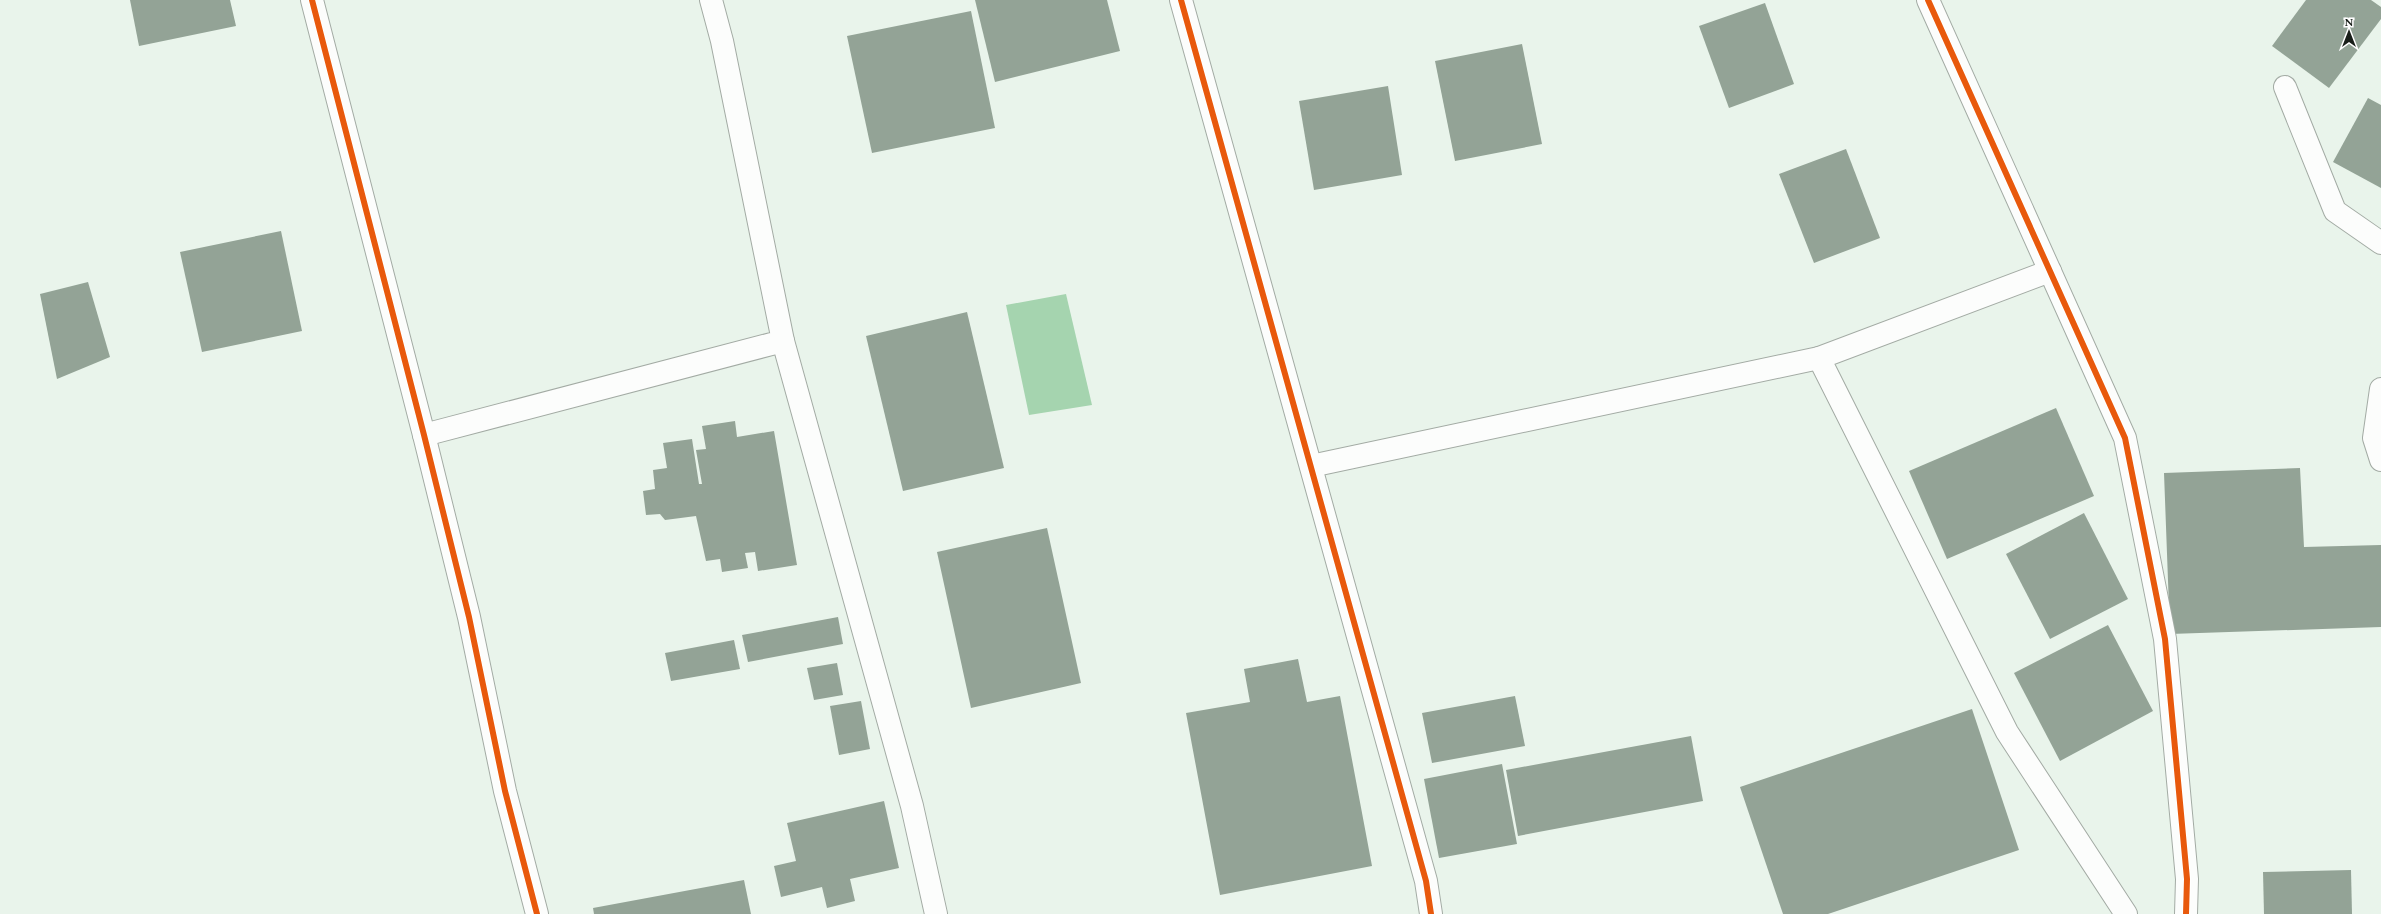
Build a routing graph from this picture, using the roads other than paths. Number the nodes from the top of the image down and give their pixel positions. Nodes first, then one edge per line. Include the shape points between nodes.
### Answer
1 (312, 0) edge
2 (711, 0) edge
3 (1182, 0) edge
4 (1928, 0) edge
5 (2285, 87) dead end
6 (2381, 244) edge
7 (2050, 271) junction
8 (783, 341) junction
9 (1819, 358) junction
10 (2381, 389) edge
11 (424, 435) junction
12 (2381, 460) edge
13 (1311, 466) junction
14 (538, 914) edge
15 (936, 914) edge
16 (1431, 914) edge
17 (2126, 914) edge
18 (2186, 914) edge

1 - 11 street
2 - 8 street via 722,41
3 - 13 street
4 - 7 street
5 - 6 street via 2335,211
7 - 9 street
7 - 18 street via 2125,438 2165,639 2187,879
8 - 11 street
8 - 15 street via 912,806
9 - 13 street
9 - 17 street via 2007,732
10 - 12 street via 2374,438
11 - 14 street via 469,617 505,791
13 - 16 street via 1426,881

